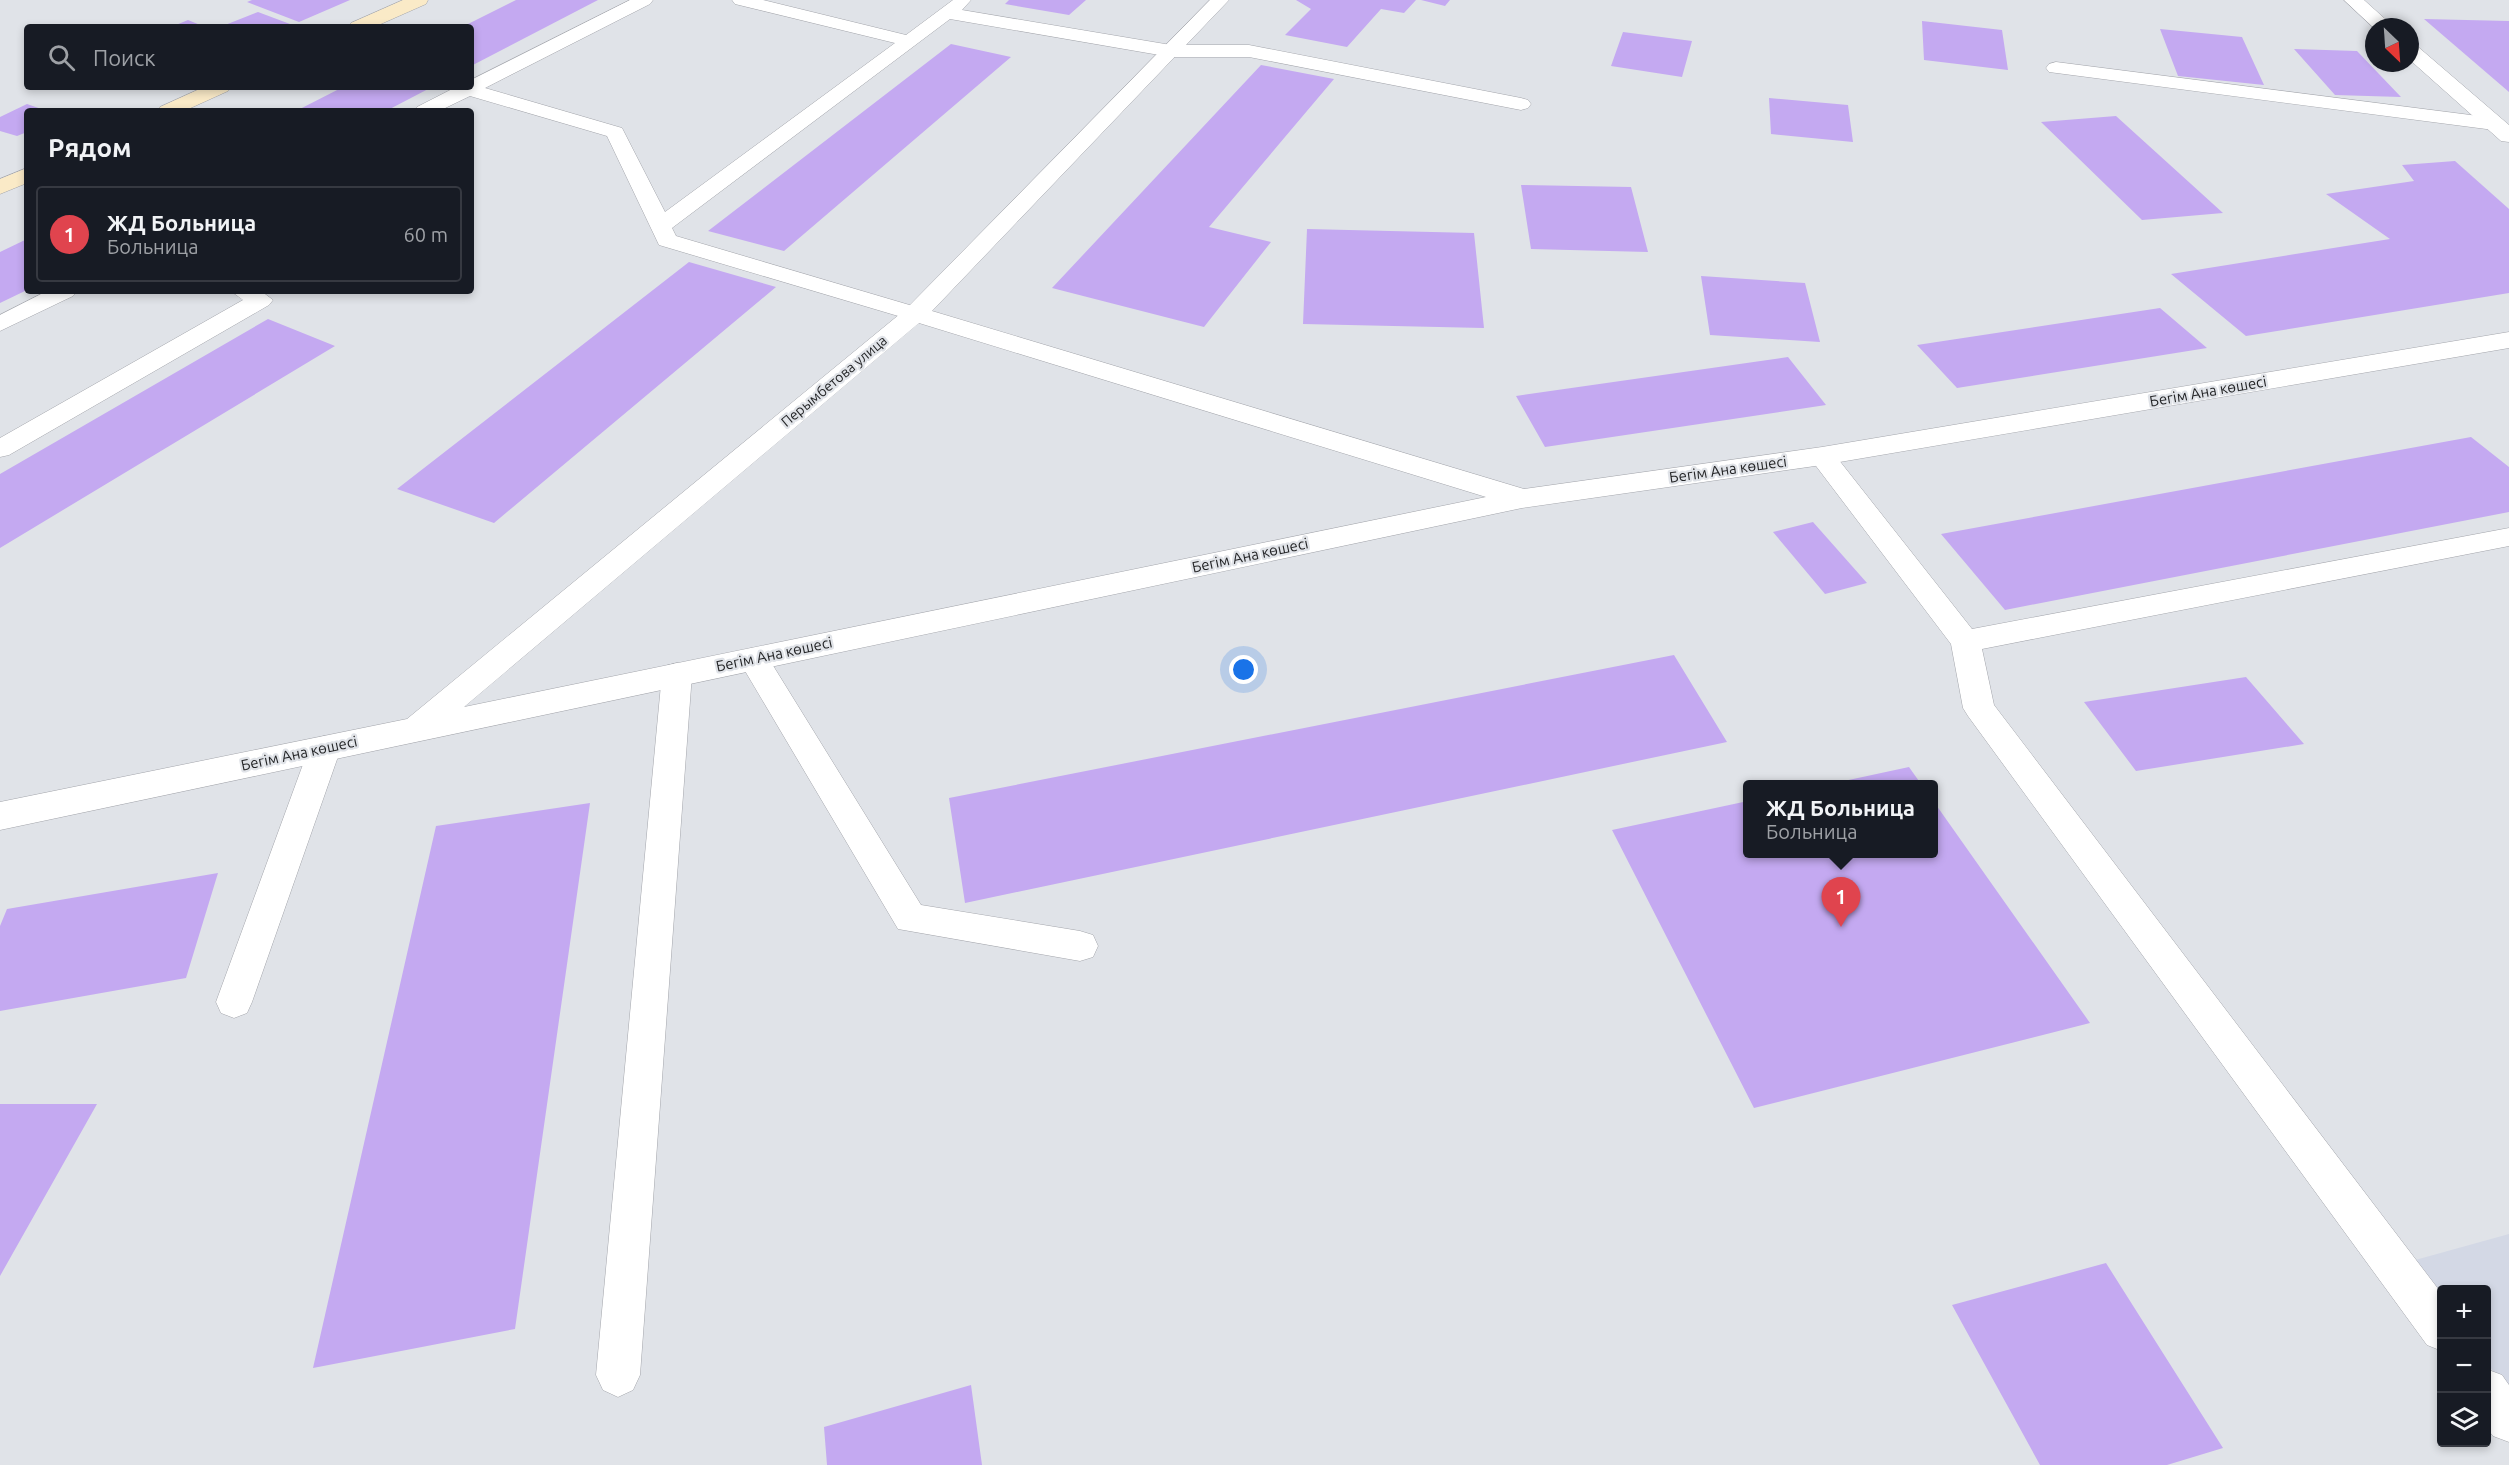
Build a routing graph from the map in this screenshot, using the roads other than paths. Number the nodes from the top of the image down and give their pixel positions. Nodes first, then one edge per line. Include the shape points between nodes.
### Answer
1 (419, 0) edge
2 (644, 0) edge
3 (741, 0) edge
4 (964, 0) edge
5 (1221, 0) edge
6 (2353, 0) edge
7 (946, 13) junction
8 (2374, 18) edge
9 (365, 24) edge
10 (909, 41) junction
11 (1171, 51) junction
12 (2419, 58) edge
13 (2056, 68) dead end
14 (474, 86) edge
15 (214, 90) edge
16 (466, 90) edge
17 (471, 90) edge
18 (1521, 104) dead end
19 (174, 108) edge
20 (430, 108) edge
21 (2502, 130) edge
22 (24, 175) edge
23 (0, 187) edge
24 (660, 226) junction
25 (59, 294) edge
26 (249, 294) edge
27 (915, 314) junction
28 (0, 324) edge
29 (2509, 340) edge
30 (0, 449) edge
31 (1822, 456) junction
32 (1522, 499) junction
33 (2509, 537) edge
34 (1965, 641) junction
35 (753, 659) junction
36 (677, 674) junction
37 (416, 729) junction
38 (325, 748) junction
39 (1, 817) edge
40 (1080, 946) dead end
41 (234, 1002) dead end
42 (2437, 1323) edge
43 (618, 1375) dead end
44 (2489, 1393) edge
45 (2509, 1420) edge

1 - 9 street
2 - 14 lane
3 - 10 lane
4 - 7 lane
5 - 11 street, Перымбетова улица
6 - 8 street
7 - 10 lane
7 - 11 lane
10 - 24 lane
11 - 18 lane via 1249,51
11 - 27 street, Перымбетова улица
12 - 21 street
13 - 21 lane
15 - 19 street
16 - 20 lane
17 - 24 lane via 615,132
22 - 23 street
24 - 27 lane via 667,240
25 - 28 lane
26 - 30 lane via 261,300
27 - 32 street
27 - 37 street, Перымбетова улица
29 - 31 street, Бегім Ана көшесі
31 - 32 street, Бегім Ана көшесі
31 - 34 lane
32 - 35 street, Бегім Ана көшесі
33 - 34 lane
34 - 42 lane via 1979,708
35 - 36 street, Бегім Ана көшесі
35 - 40 lane via 910,918
36 - 37 street, Бегім Ана көшесі
36 - 43 lane
37 - 38 street, Бегім Ана көшесі
38 - 39 street, Бегім Ана көшесі
38 - 41 lane
44 - 45 lane

